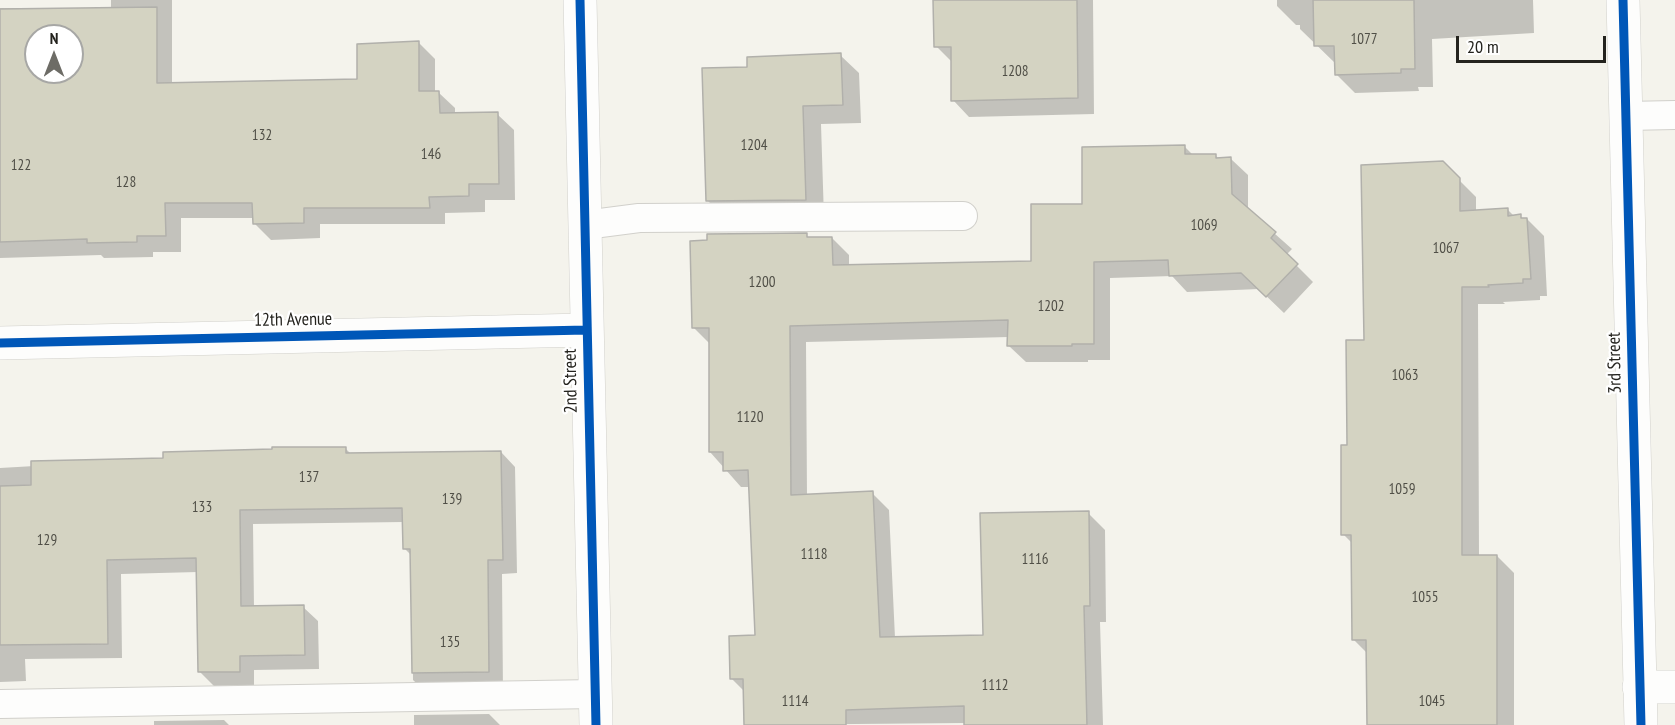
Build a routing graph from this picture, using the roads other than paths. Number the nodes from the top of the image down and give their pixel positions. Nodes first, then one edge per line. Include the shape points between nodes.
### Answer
1 (580, 0) edge
2 (1623, 0) edge
3 (1675, 115) edge
4 (1626, 116) junction
5 (963, 216) dead end
6 (585, 225) junction
7 (586, 330) junction
8 (0, 343) edge
9 (1640, 687) junction
10 (1675, 687) edge
11 (0, 704) edge
12 (595, 709) edge
13 (1641, 725) edge

1 - 6 street, 2nd Street
2 - 4 street, 3rd Street
3 - 4 lane
4 - 9 street, 3rd Street
5 - 6 lane via 639,218
6 - 7 street, 2nd Street
7 - 8 street, 12th Avenue
7 - 12 street, 2nd Street
9 - 10 street
9 - 13 street, 3rd Street
11 - 12 lane

